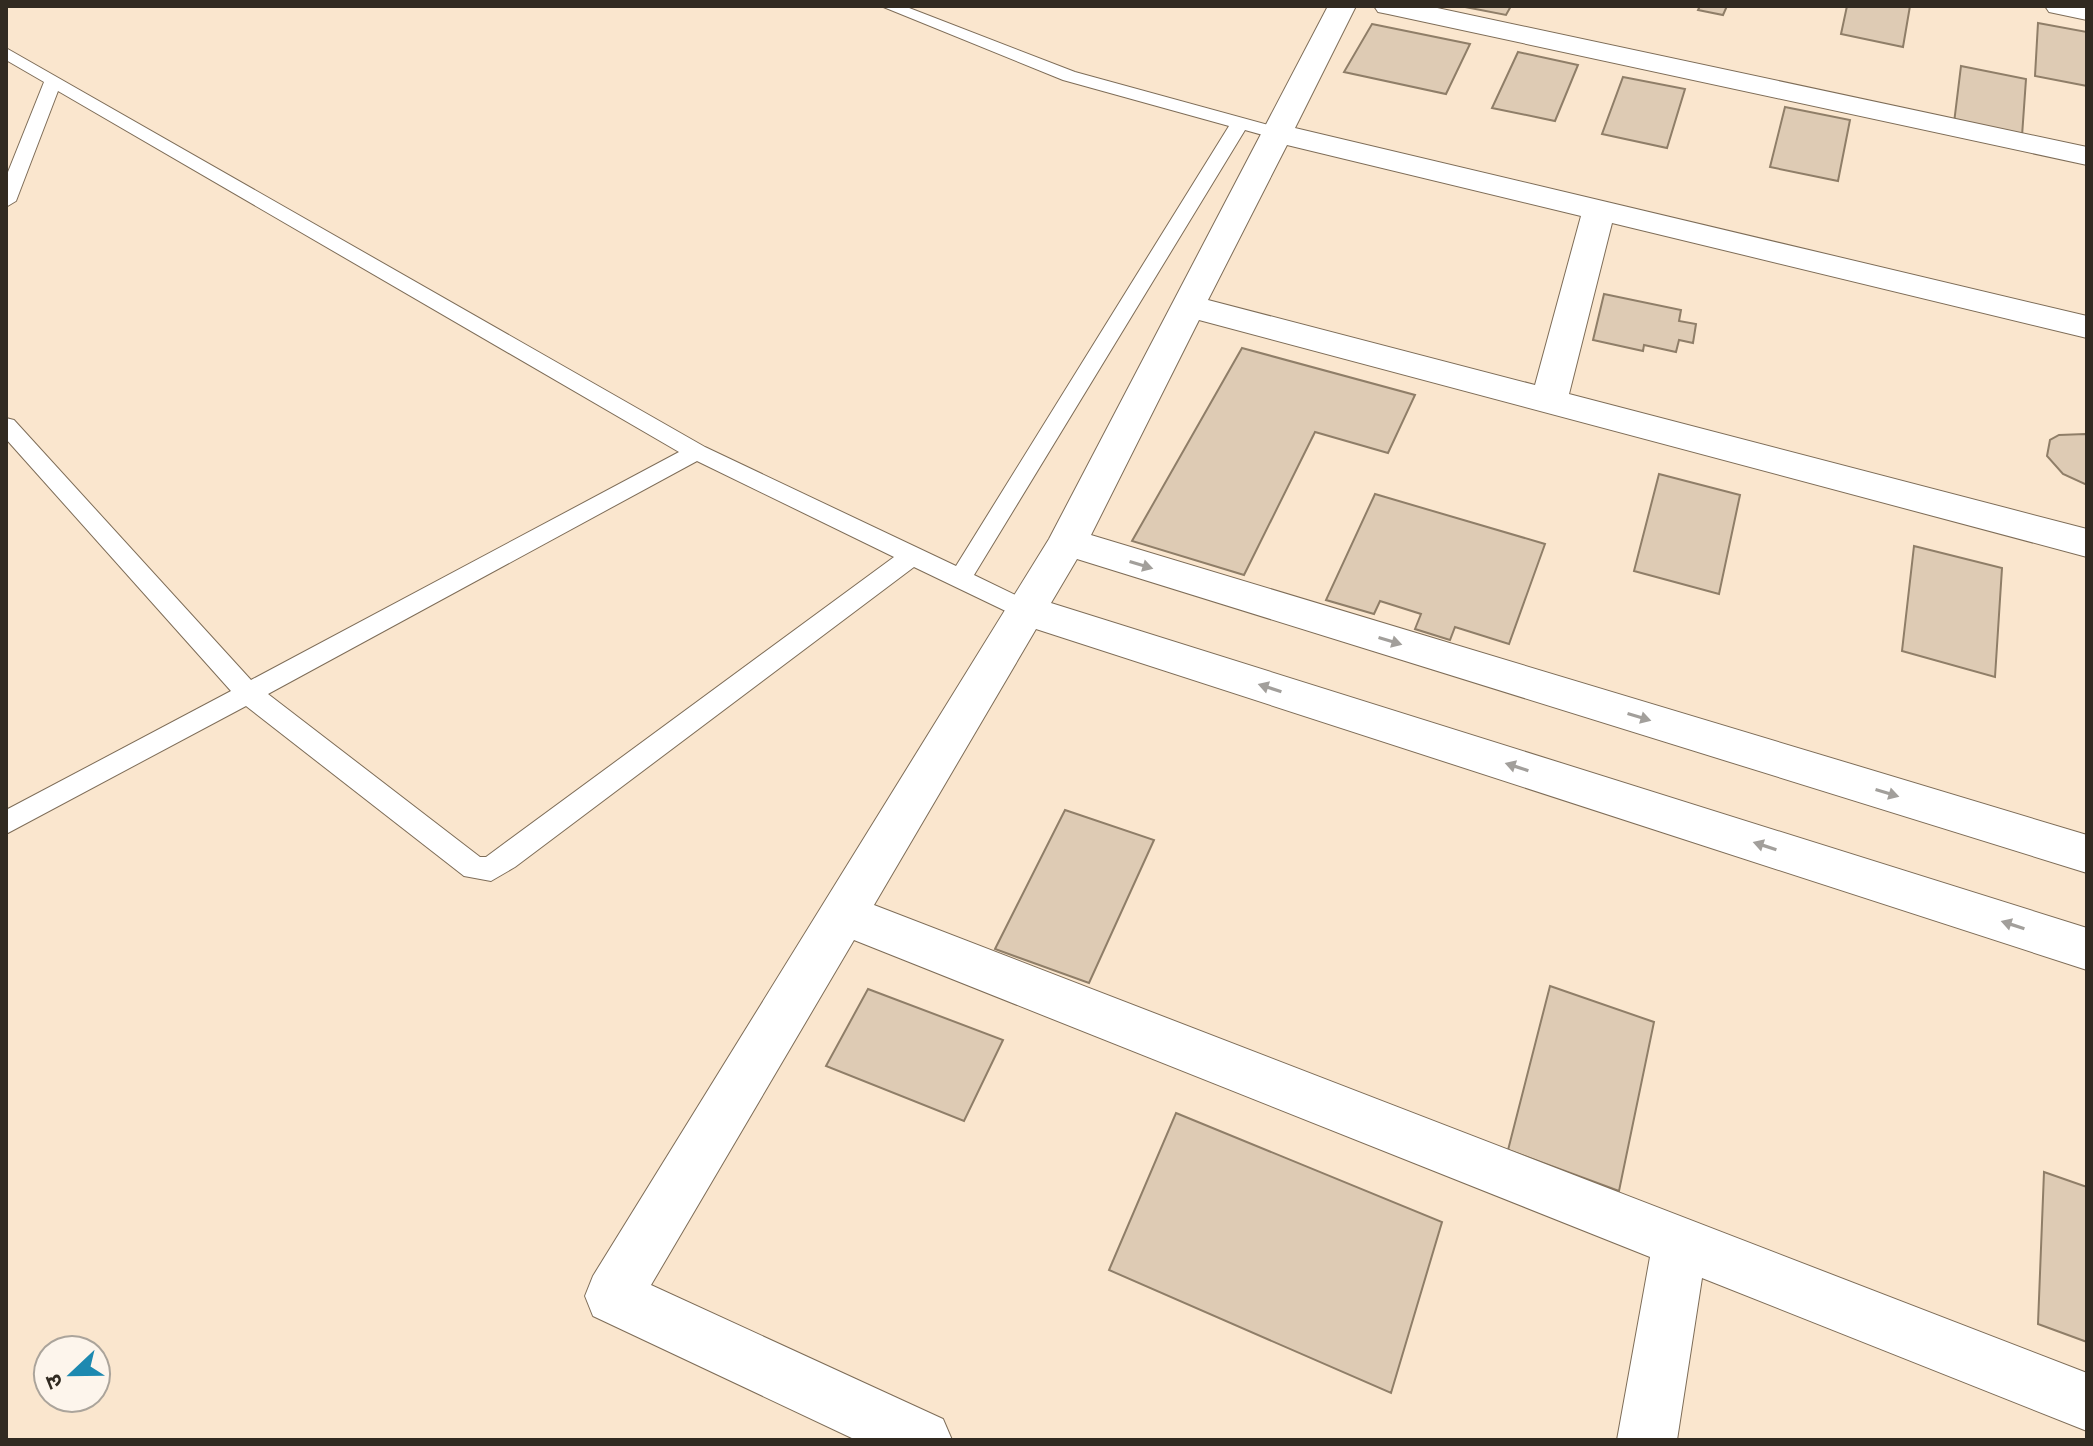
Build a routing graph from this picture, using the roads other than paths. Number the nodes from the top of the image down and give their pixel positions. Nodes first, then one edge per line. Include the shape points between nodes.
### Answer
1 (1342, 6) edge
2 (1388, 6) edge
3 (2059, 6) edge
4 (896, 7) edge
5 (2087, 11) edge
6 (6, 53) edge
7 (53, 82) junction
8 (1258, 128) junction
9 (2087, 156) edge
10 (6, 201) edge
11 (1599, 210) junction
12 (1188, 306) junction
13 (2087, 327) edge
14 (1549, 401) junction
15 (6, 425) edge
16 (697, 452) junction
17 (1067, 542) junction
18 (2087, 543) edge
19 (912, 556) junction
20 (960, 579) junction
21 (1025, 610) junction
22 (248, 693) junction
23 (6, 823) edge
24 (2087, 854) edge
25 (843, 914) junction
26 (2087, 949) edge
27 (1680, 1243) junction
28 (2087, 1402) edge
29 (922, 1440) edge
30 (1647, 1440) edge

1 - 8 street
2 - 9 street
3 - 5 street
4 - 8 lane via 1069,76
6 - 7 lane
7 - 10 lane
7 - 16 lane
8 - 11 street
8 - 12 street
8 - 20 lane
11 - 13 street
11 - 14 street
12 - 14 street
12 - 17 street
14 - 18 street
15 - 22 lane
16 - 19 lane
16 - 22 lane
17 - 21 street
17 -> 24 street
19 - 20 lane
19 - 22 lane via 491,869 474,868
20 - 21 lane
21 - 25 street
26 -> 21 street
22 - 23 lane
25 - 27 street
25 - 29 street via 613,1296
27 - 28 street
27 - 30 street

